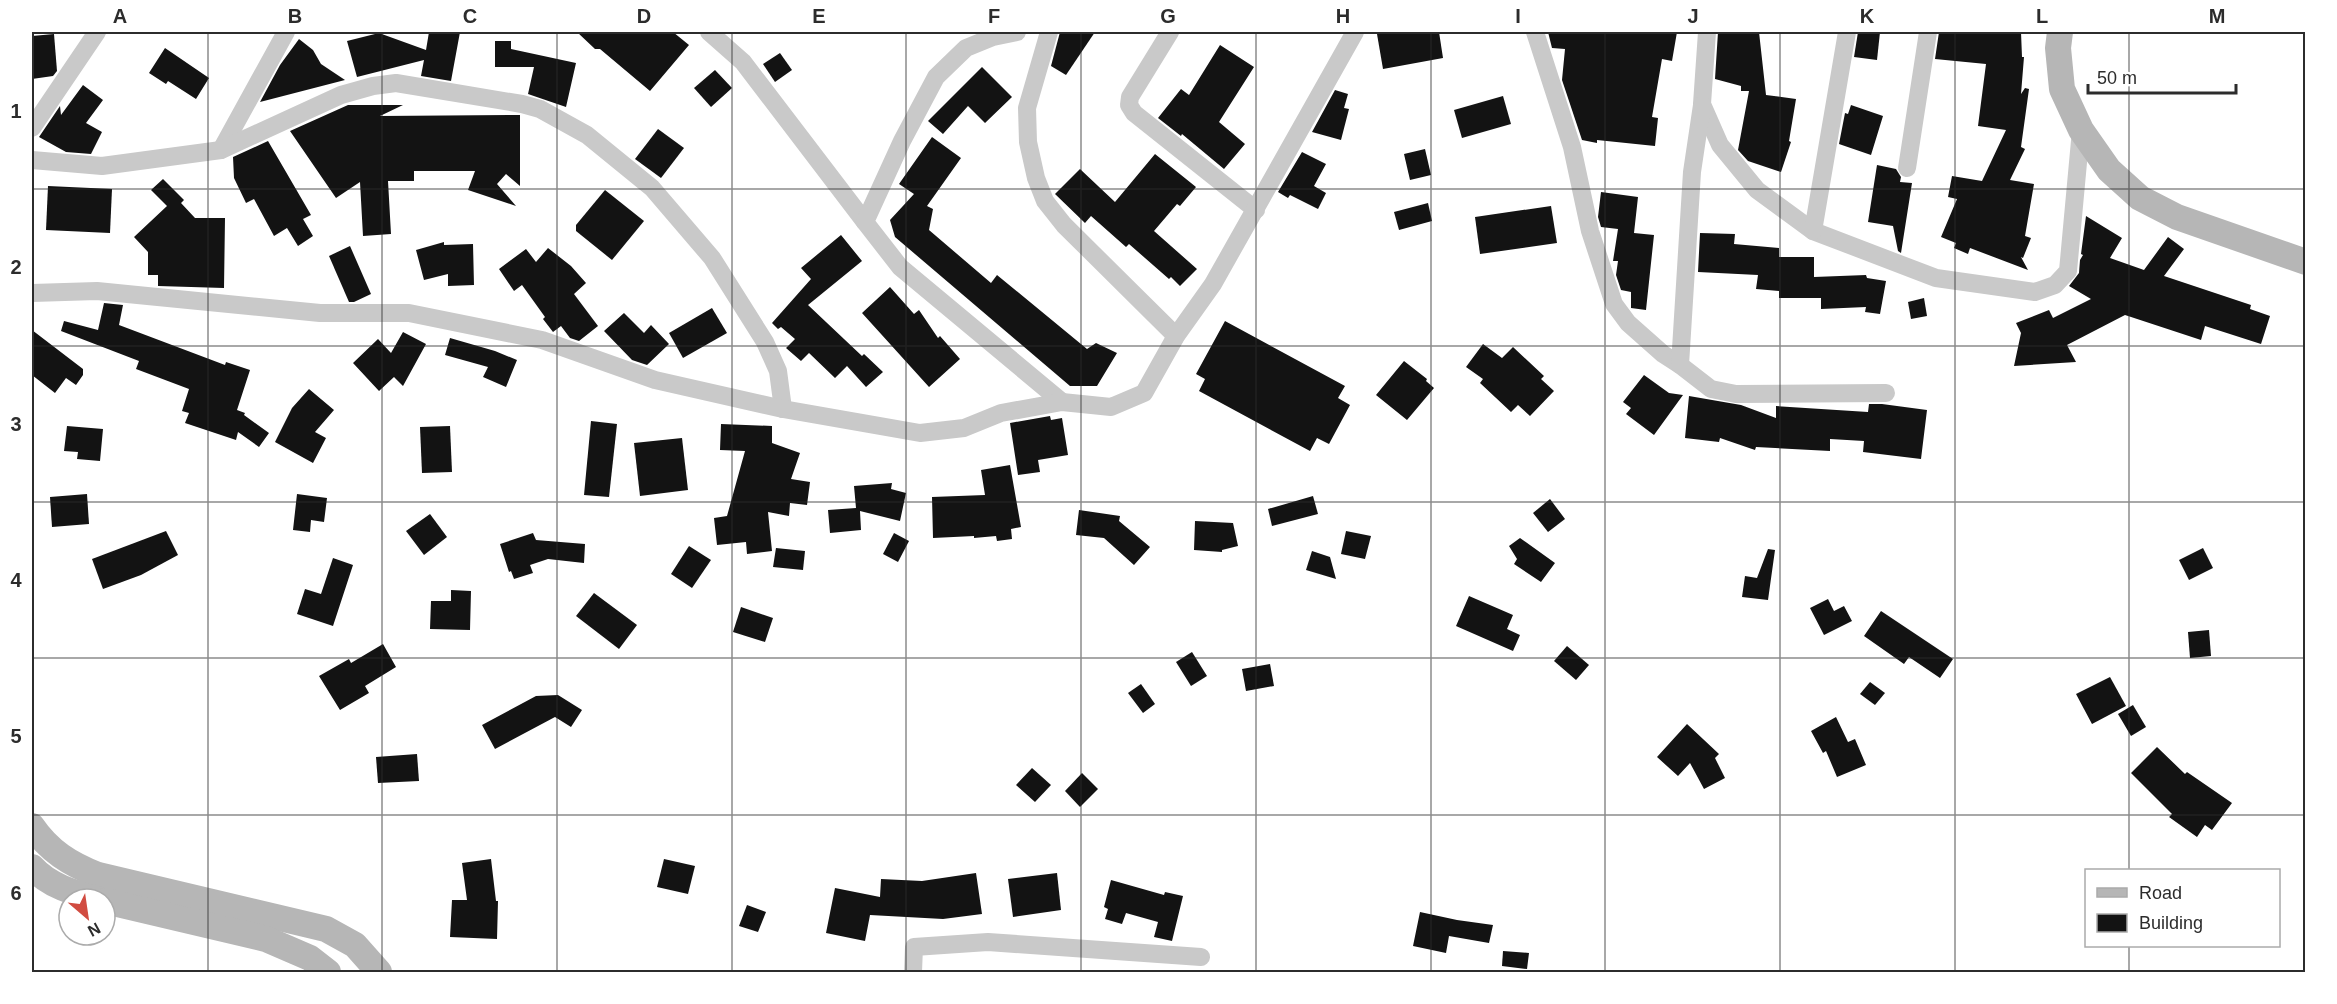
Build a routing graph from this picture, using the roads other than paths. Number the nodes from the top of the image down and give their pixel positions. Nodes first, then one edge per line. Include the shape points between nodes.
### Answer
1 (97, 32) edge
2 (286, 32) edge
3 (709, 32) edge
4 (1017, 32) edge
5 (1049, 32) edge
6 (1170, 32) edge
7 (1355, 32) edge
8 (1707, 32) edge
9 (1847, 32) edge
10 (1928, 32) edge
11 (2060, 32) edge
12 (1539, 36) edge
13 (1702, 104) junction
14 (32, 128) edge
15 (2081, 130) junction
16 (221, 150) junction
17 (32, 160) edge
18 (1907, 168) dead end
19 (1256, 210) junction
20 (865, 222) junction
21 (1813, 231) junction
22 (2306, 262) edge
23 (32, 293) edge
24 (1176, 336) junction
25 (1680, 365) junction
26 (1886, 393) dead end
27 (1062, 402) junction
28 (783, 409) junction
29 (32, 826) edge
30 (32, 867) edge
31 (60, 887) edge
32 (117, 904) edge
33 (1201, 957) dead end
34 (328, 972) edge
35 (379, 972) edge
36 (913, 972) edge

1 - 14 street
2 - 16 street
3 - 20 street via 742,62
4 - 20 street via 966,48 936,77
5 - 24 street via 1027,108 1028,142 1045,201 1064,225
6 - 19 street via 1130,97 1129,105
7 - 19 street
8 - 13 street
9 - 21 street
10 - 18 street
11 - 15 main road via 2062,89
12 - 25 street via 1572,147 1590,231 1614,304 1634,329
13 - 21 street via 1720,145 1757,190
13 - 25 street via 1692,172
15 - 21 street via 2068,271 2055,285 2035,292 1936,278
15 - 22 main road via 2109,170 2140,198 2177,217
16 - 17 street via 102,166
16 - 28 street via 341,95 396,83 540,109 587,135 652,188 712,258 765,342 778,371
19 - 24 street via 1213,284
20 - 27 street via 900,267
23 - 28 street via 97,291 320,314 409,313 542,340 655,380
24 - 27 street via 1144,393 1112,407
25 - 26 street via 1711,389 1736,394
27 - 28 street via 1001,413 964,428 920,434
29 - 35 main road via 68,862 98,875 326,928 355,945
30 - 31 main road
32 - 34 main road via 266,939 310,958
33 - 36 street via 988,942 914,947

